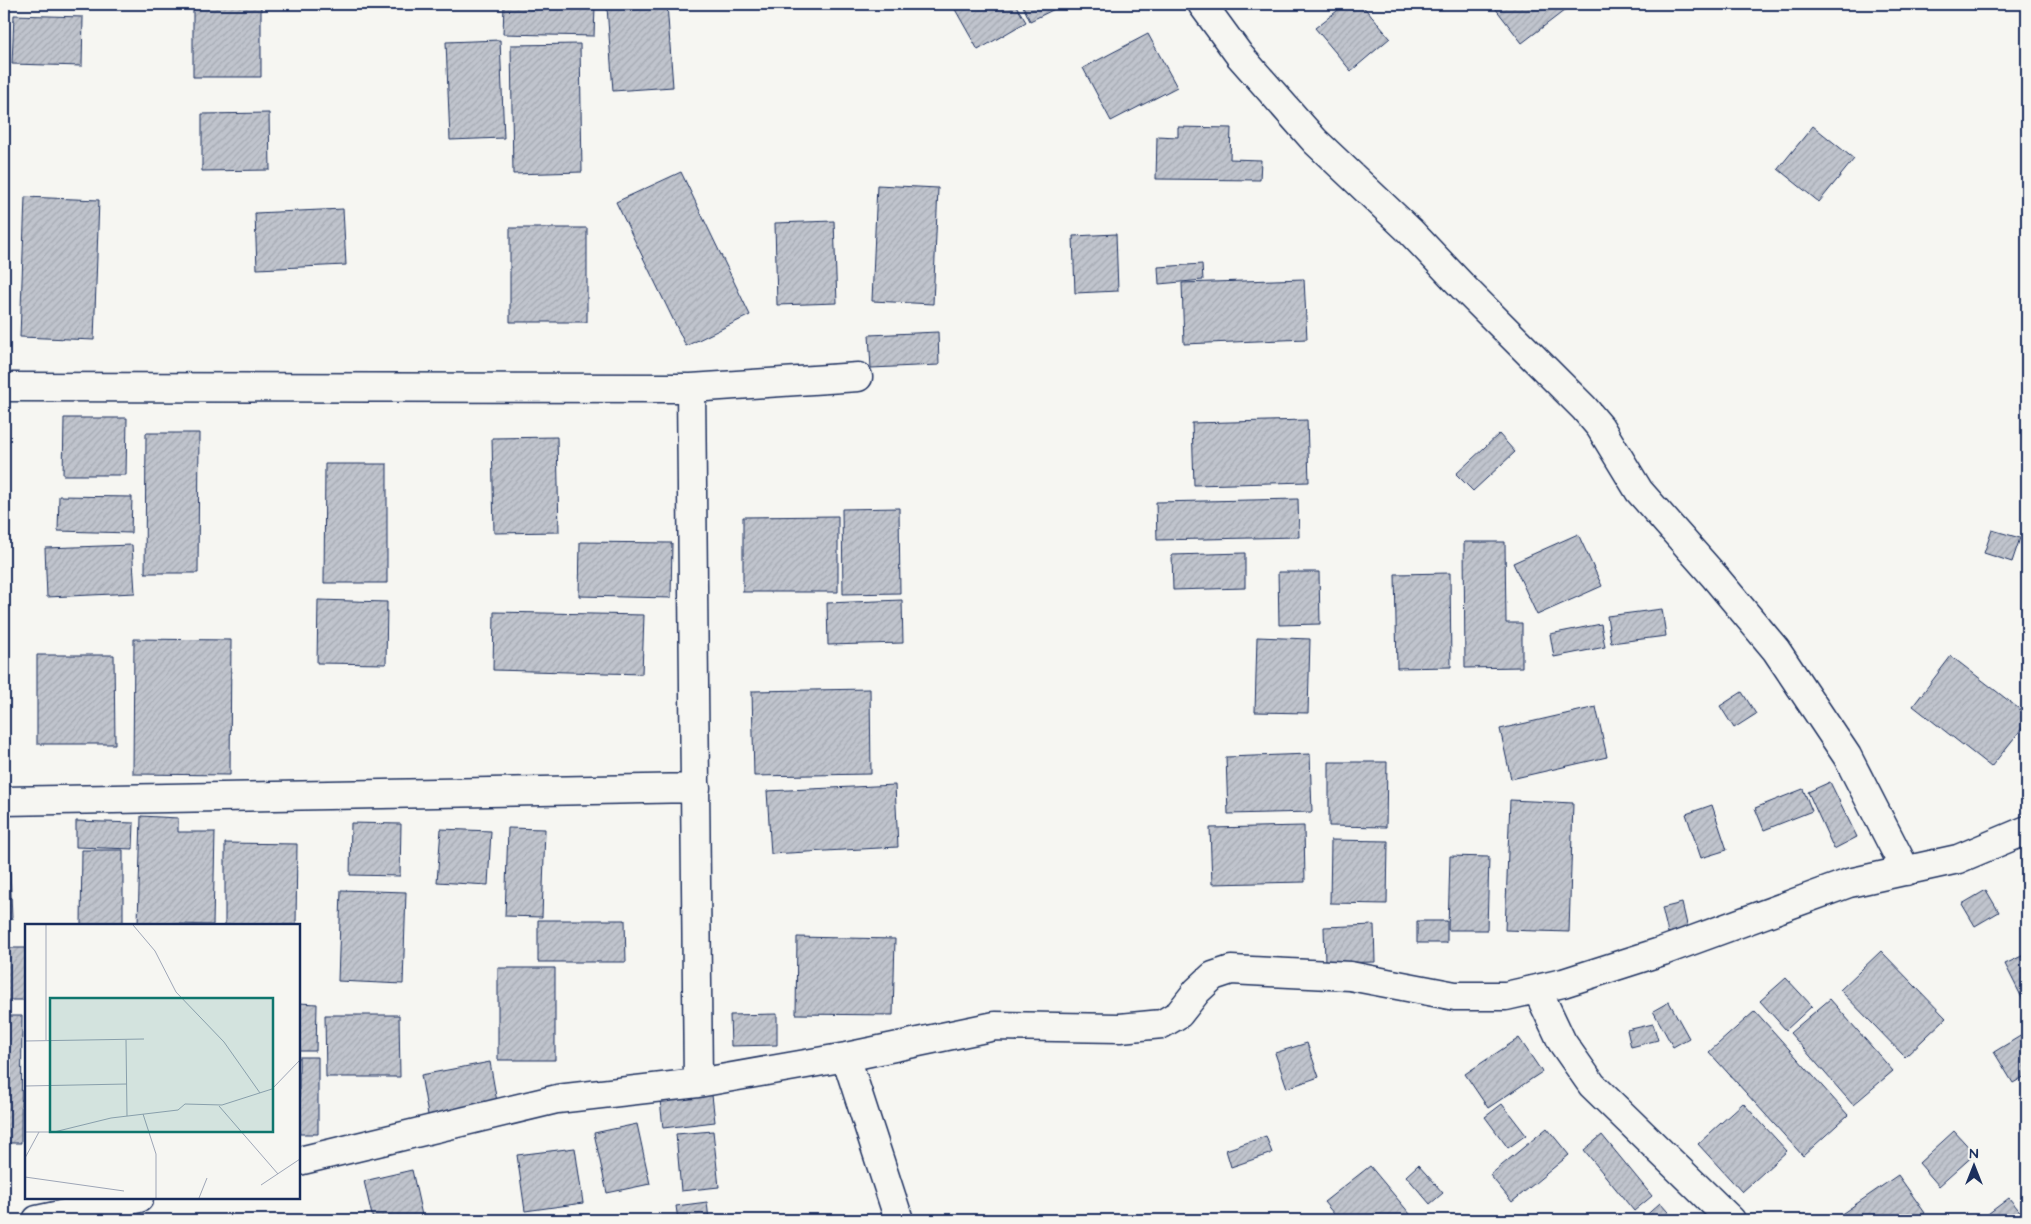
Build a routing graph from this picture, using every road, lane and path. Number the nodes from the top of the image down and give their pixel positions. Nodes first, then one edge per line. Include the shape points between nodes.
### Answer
1 (1202, 4) edge
2 (858, 377) dead end
3 (4, 387) edge
4 (691, 388) junction
5 (696, 788) junction
6 (4, 801) edge
7 (2027, 830) edge
8 (1906, 871) junction
9 (1537, 989) junction
10 (846, 1057) junction
11 (698, 1083) junction
12 (300, 1161) edge
13 (134, 1199) edge
14 (37, 1220) edge
15 (899, 1220) edge
16 (1731, 1220) edge

1 - 8 street via 1240,56 1315,141 1410,231 1584,408 1605,435 1639,491 1776,650 1848,756
2 - 4 street
3 - 4 street
4 - 5 street
5 - 6 street
5 - 11 street
7 - 8 street via 1958,858
8 - 9 street via 1849,883 1663,951
9 - 10 street via 1506,996 1455,996 1350,976 1231,970 1213,976 1196,991 1179,1014 1162,1024 1120,1028 995,1026
9 - 16 street via 1562,1042 1592,1085
10 - 11 street
10 - 15 street
11 - 12 street via 557,1099
13 - 14 street

